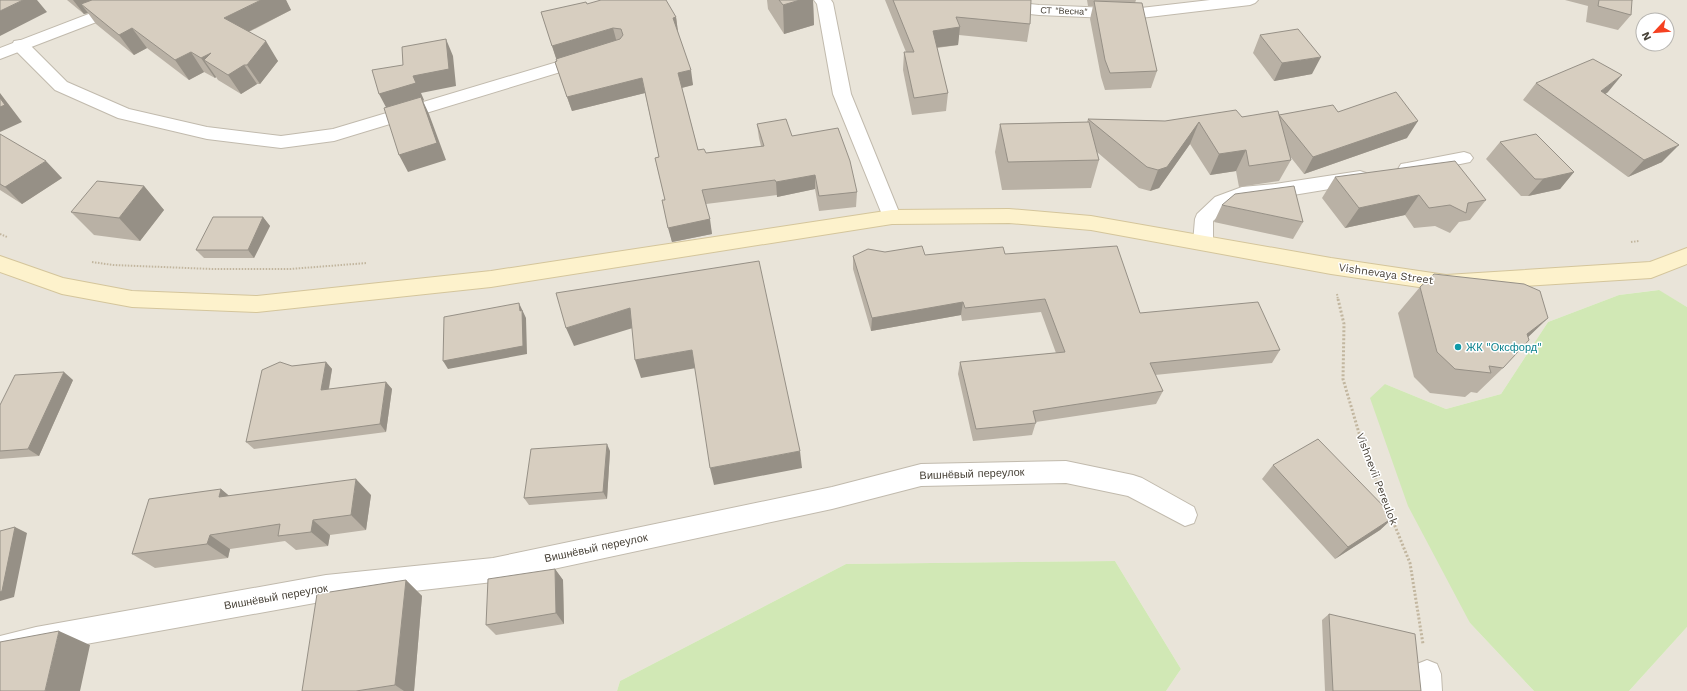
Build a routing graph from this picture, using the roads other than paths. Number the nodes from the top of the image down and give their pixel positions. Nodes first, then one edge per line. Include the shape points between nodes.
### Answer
1 (140, 0) edge
2 (949, 0) edge
3 (1250, 0) edge
4 (827, 1) edge
5 (20, 45) junction
6 (602, 53) edge
7 (0, 54) edge
8 (1464, 158) dead end
9 (892, 217) junction
10 (1203, 243) junction
11 (1687, 256) edge
12 (0, 264) edge
13 (1184, 515) dead end
14 (0, 650) edge

1 - 5 street
2 - 3 lane, СТ "Весна" via 1039,10 1132,14
4 - 9 lane via 842,94
5 - 6 lane via 61,86 124,114 207,133 281,142 334,135
5 - 7 street
8 - 10 lane via 1382,174 1242,194 1222,202 1204,219
9 - 10 street, Vishnevaya Street via 1017,217 1091,223
9 - 12 street, Vishnevaya Street via 491,279 257,304 132,299 62,286
10 - 11 street, Vishnevaya Street via 1446,283 1651,270
13 - 14 street, Вишнёвый переулок via 1133,486 1066,472 921,474 832,498 492,570 326,588 36,640

